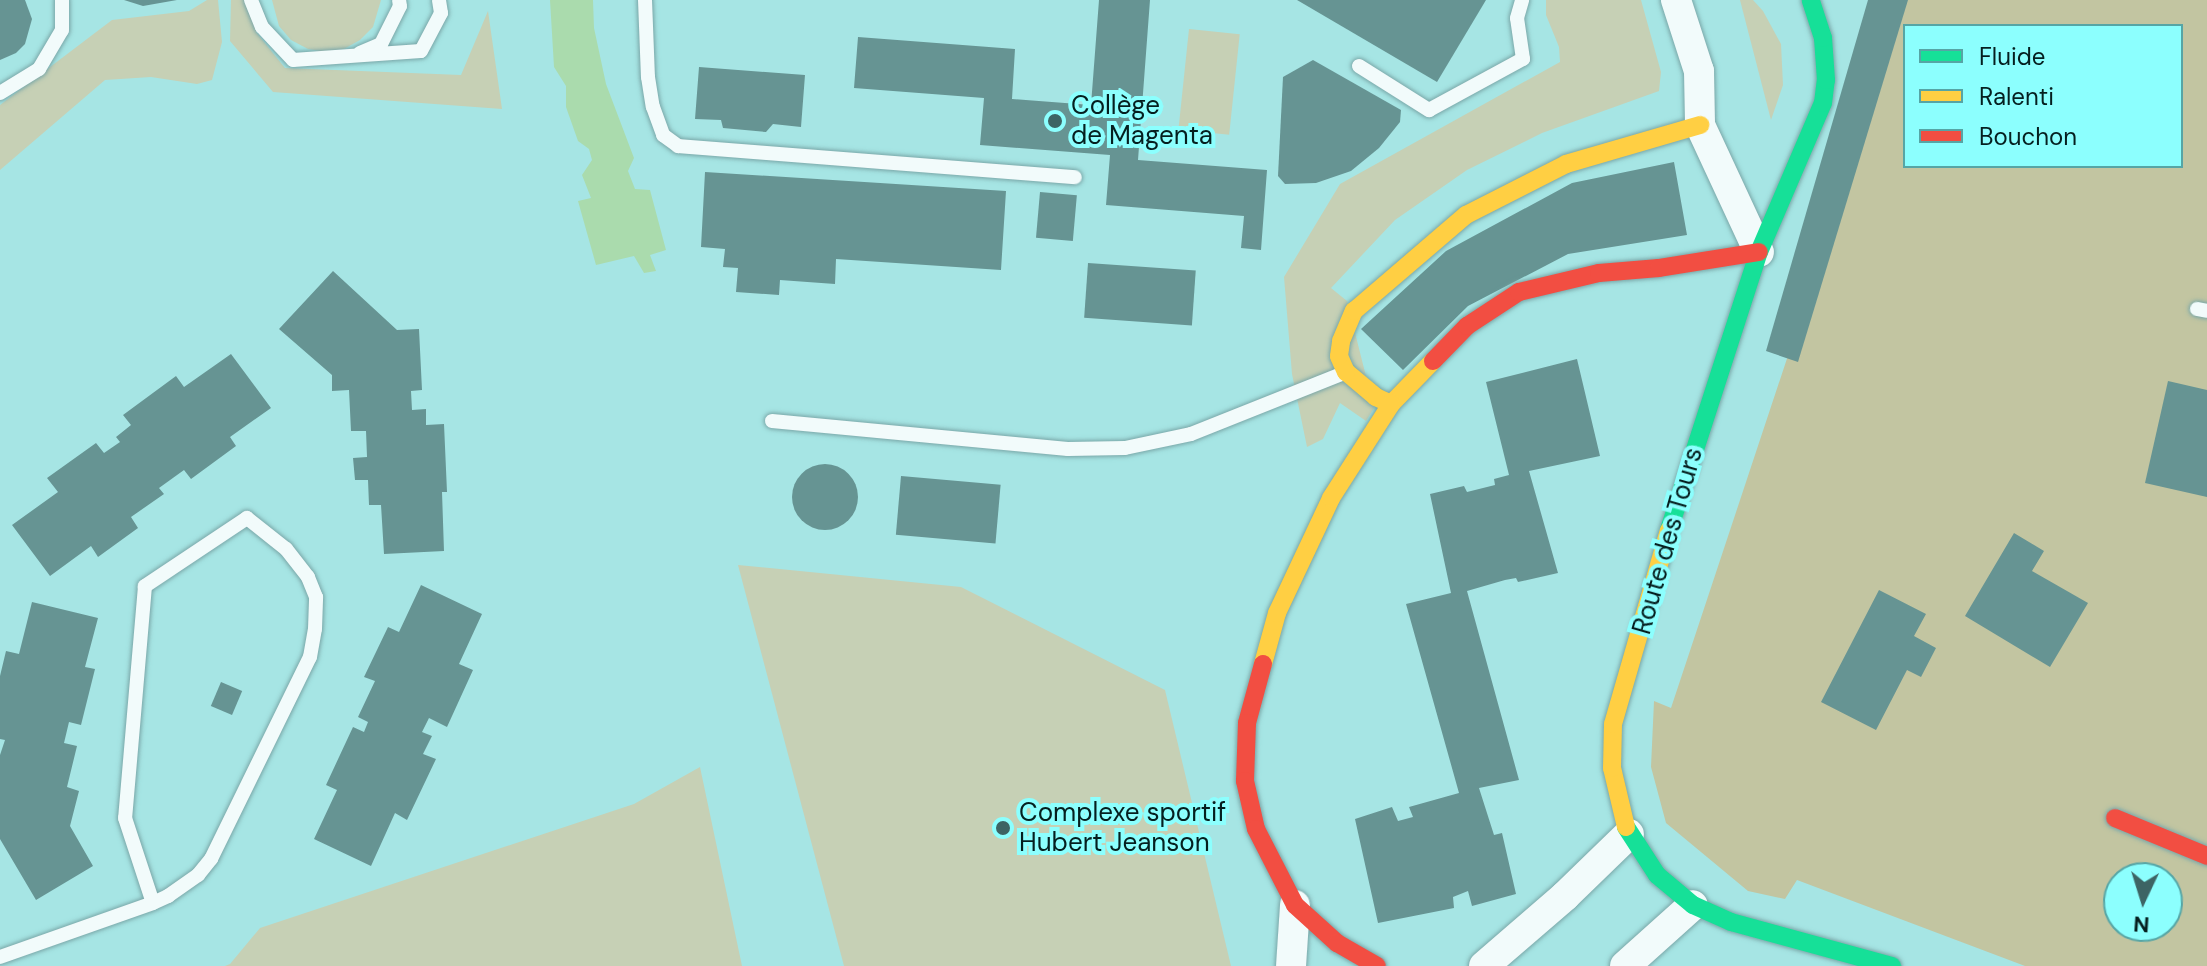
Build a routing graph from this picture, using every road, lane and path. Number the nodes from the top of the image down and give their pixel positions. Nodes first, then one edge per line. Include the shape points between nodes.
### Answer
1 (62, 0) edge
2 (251, 0) edge
3 (399, 0) edge
4 (439, 0) edge
5 (645, 0) edge
6 (1522, 0) edge
7 (1676, 0) edge
8 (1811, 0) edge
9 (345, 59) junction
10 (1359, 66) dead end
11 (0, 93) edge
12 (1700, 125) junction
13 (1075, 177) dead end
14 (1759, 252) junction
15 (1346, 372) junction
16 (1391, 404) junction
17 (772, 421) dead end
18 (2115, 818) dead end
19 (1629, 834) junction
20 (2207, 856) edge
21 (153, 903) junction
22 (1295, 905) junction
23 (1693, 905) junction
24 (0, 957) edge
25 (1489, 964) edge
26 (1291, 966) edge
27 (1377, 966) edge
28 (1625, 966) edge
29 (1892, 966) edge

1 - 11 lane via 62,30 39,69
2 - 9 lane via 262,27 293,60
3 - 9 lane via 381,44
4 - 9 lane via 441,13 421,51
5 - 13 lane via 653,107 663,135 678,146
6 - 10 lane via 1517,18 1523,59 1429,110
7 - 12 street via 1699,71
8 - 14 street, Route des Tours via 1823,38 1823,103
12 - 14 street
12 - 15 street via 1566,164 1466,215 1354,311 1339,356
14 - 16 street via 1599,273 1519,292 1467,326
14 - 19 street, Route des Tours via 1613,724 1612,768
15 - 16 street
15 - 17 lane via 1202,430 1125,448 1068,449
16 - 22 street via 1331,498 1277,613 1247,723 1245,781 1256,829
18 - 20 street
19 - 23 street, Route des Tours via 1657,875
19 - 25 street
21 - 21 lane via 183,887 211,859 313,644 316,597 308,577 286,549 247,518 145,586 125,818
21 - 24 lane
22 - 26 street
22 - 27 street via 1337,943
23 - 28 street
23 - 29 street, Route des Tours via 1731,922

